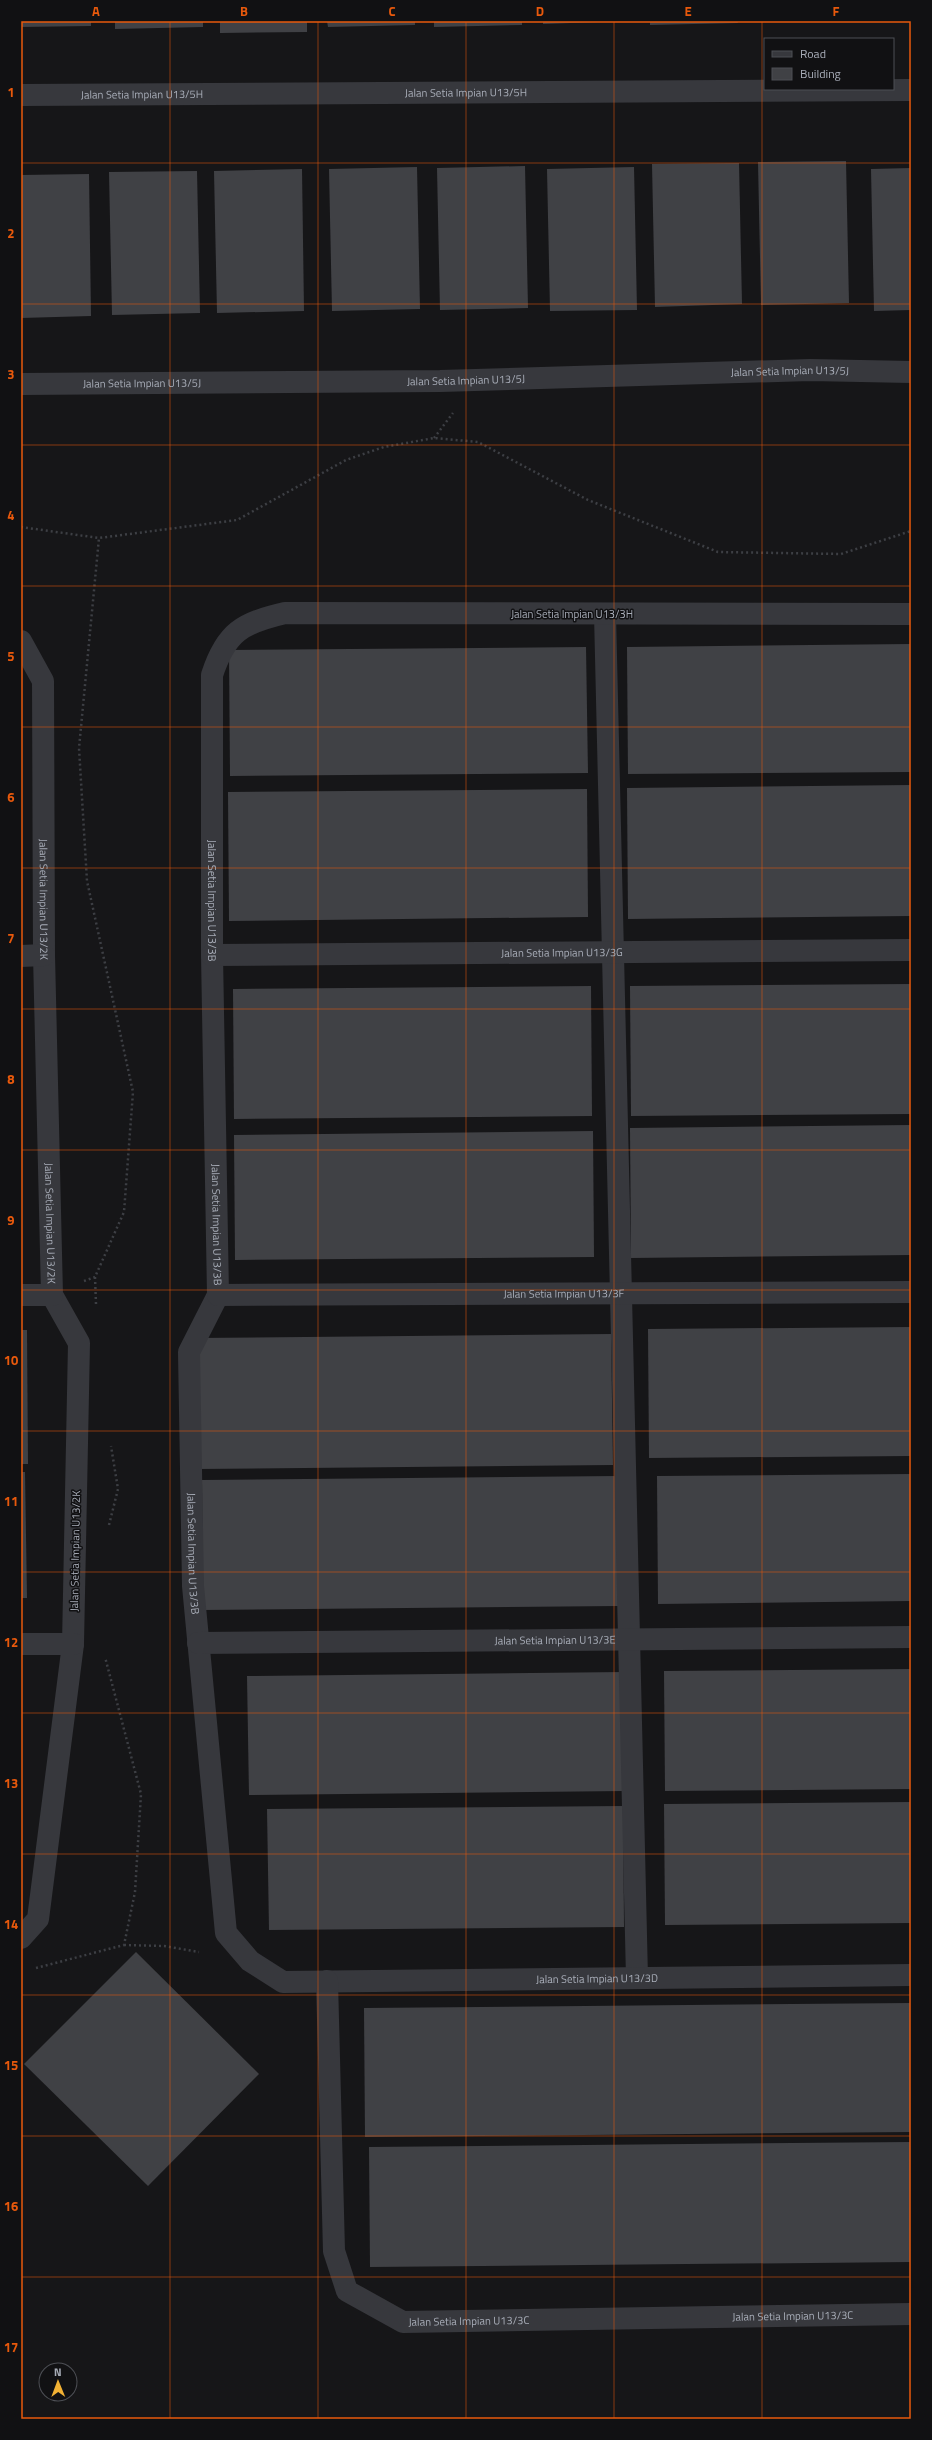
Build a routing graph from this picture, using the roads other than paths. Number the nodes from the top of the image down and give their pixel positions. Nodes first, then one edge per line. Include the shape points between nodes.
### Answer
1 (911, 90) edge
2 (21, 95) edge
3 (911, 372) edge
4 (21, 384) edge
5 (605, 614) junction
6 (911, 614) edge
7 (238, 631) joint
8 (21, 641) edge
9 (911, 950) edge
10 (612, 953) junction
11 (44, 955) junction
12 (212, 955) junction
13 (21, 956) edge
14 (911, 1292) edge
15 (621, 1293) junction
16 (21, 1295) edge
17 (52, 1295) junction
18 (218, 1295) junction
19 (911, 1637) edge
20 (628, 1639) junction
21 (198, 1643) junction
22 (21, 1644) edge
23 (73, 1644) junction
24 (21, 1938) edge
25 (911, 1976) edge
26 (637, 1978) junction
27 (327, 1981) junction
28 (283, 1982) joint
29 (911, 2314) edge

1 - 2 street, Jalan Setia Impian U13/5H
3 - 4 street, Jalan Setia Impian U13/5J via 810,370 440,381
5 - 6 street, Jalan Setia Impian U13/3H
5 - 7 street, Jalan Setia Impian U13/3H via 285,613 259,619
5 - 10 street
7 - 12 street, Jalan Setia Impian U13/3B via 220,651 212,675
8 - 11 street, Jalan Setia Impian U13/2K via 43,681
9 - 10 street, Jalan Setia Impian U13/3G
10 - 12 street, Jalan Setia Impian U13/3G
10 - 15 street
11 - 13 street
11 - 17 street, Jalan Setia Impian U13/2K
12 - 18 street, Jalan Setia Impian U13/3B
14 - 15 street, Jalan Setia Impian U13/3F
15 - 18 street, Jalan Setia Impian U13/3F
15 - 20 street
16 - 17 street
17 - 23 street, Jalan Setia Impian U13/2K via 79,1343
18 - 21 street, Jalan Setia Impian U13/3B via 189,1352 193,1586
19 - 20 street, Jalan Setia Impian U13/3E
20 - 21 street, Jalan Setia Impian U13/3E
20 - 26 street
21 - 28 street, Jalan Setia Impian U13/3B via 226,1933 250,1961
22 - 23 street
23 - 24 street, Jalan Setia Impian U13/2K via 38,1920
25 - 26 street, Jalan Setia Impian U13/3D
26 - 27 street, Jalan Setia Impian U13/3D
27 - 28 street, Jalan Setia Impian U13/3D
27 - 29 street, Jalan Setia Impian U13/3C via 334,2251 347,2291 403,2322

